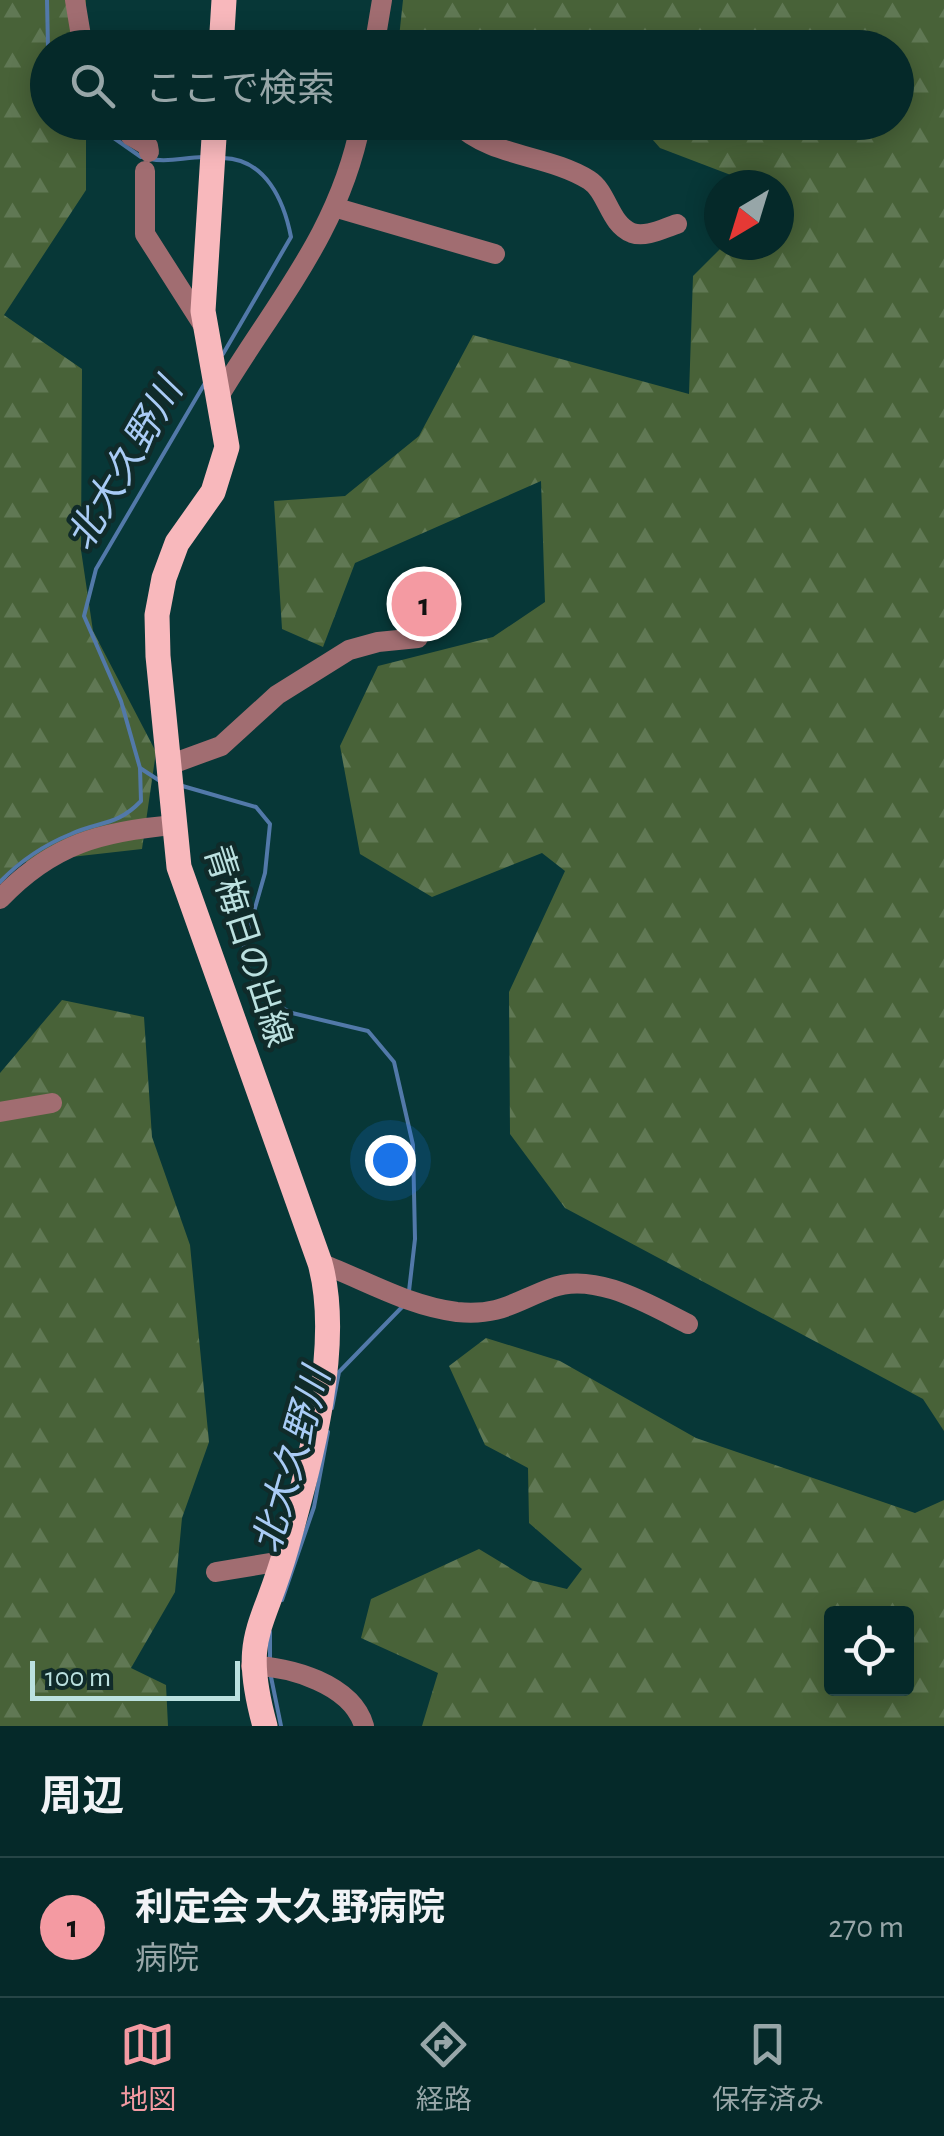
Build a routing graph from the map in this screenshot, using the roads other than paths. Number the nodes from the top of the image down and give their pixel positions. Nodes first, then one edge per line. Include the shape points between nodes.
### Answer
1 (76, 0) edge
2 (224, 0) edge
3 (382, 0) edge
4 (80, 30) edge
5 (222, 30) edge
6 (377, 30) edge
7 (137, 140) edge
8 (357, 140) edge
9 (477, 140) edge
10 (213, 146) edge
11 (337, 208) junction
12 (677, 224) dead end
13 (495, 254) dead end
14 (205, 328) junction
15 (214, 380) junction
16 (418, 638) dead end
17 (171, 779) junction
18 (174, 825) junction
19 (0, 899) edge
20 (52, 1102) dead end
21 (0, 1112) edge
22 (320, 1263) junction
23 (688, 1324) dead end
24 (282, 1561) junction
25 (216, 1572) dead end
26 (264, 1666) junction
27 (264, 1726) edge
28 (364, 1726) edge

1 - 4 street
2 - 5 main road
3 - 6 street
7 - 14 street via 148,146 145,234
8 - 11 street
9 - 12 street via 591,181 630,232
10 - 14 main road, 青梅日の出線
11 - 13 street
11 - 15 street via 297,280
14 - 15 main road, 青梅日の出線
15 - 17 main road, 青梅日の出線 via 226,446 222,472 178,542 156,615
16 - 17 street via 349,650 277,695 221,746
17 - 18 main road, 青梅日の出線
18 - 19 street via 75,843
18 - 22 main road, 青梅日の出線 via 178,868
20 - 21 street
22 - 23 street via 406,1300 459,1312 501,1311 577,1283
22 - 24 main road, 青梅日の出線 via 329,1303 328,1352
24 - 25 street
24 - 26 main road, 青梅日の出線 via 255,1633
26 - 27 main road, 青梅日の出線
26 - 28 street via 341,1695

